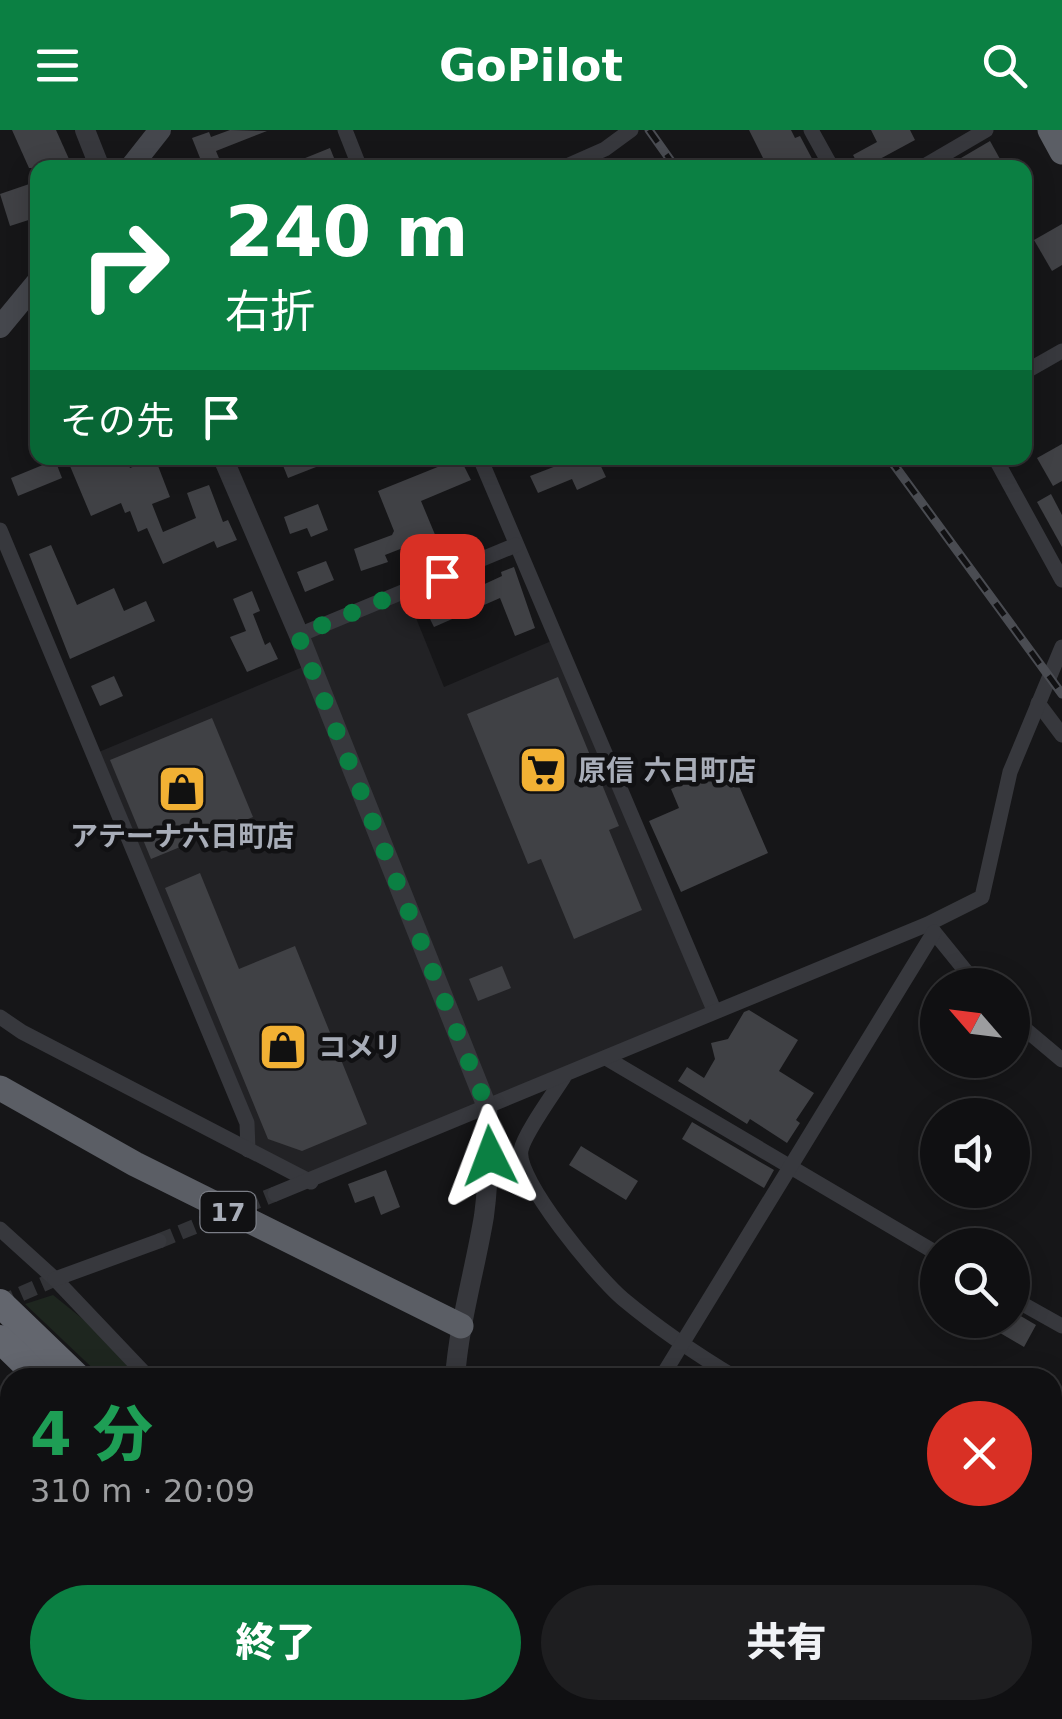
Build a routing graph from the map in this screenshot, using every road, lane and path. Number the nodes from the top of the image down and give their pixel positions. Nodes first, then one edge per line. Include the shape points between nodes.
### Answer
1 (85, 130) edge
2 (160, 130) edge
3 (345, 130) edge
4 (631, 130) edge
5 (811, 130) edge
6 (986, 130) edge
7 (1050, 130) edge
8 (1062, 152) edge
9 (97, 160) edge
10 (136, 160) edge
11 (357, 160) edge
12 (581, 160) edge
13 (828, 160) edge
14 (935, 160) edge
15 (30, 290) edge
16 (0, 326) edge
17 (1062, 351) edge
18 (1032, 368) edge
19 (226, 465) edge
20 (483, 465) edge
21 (998, 465) edge
22 (0, 530) edge
23 (516, 545) junction
24 (1062, 580) edge
25 (298, 635) junction
26 (1062, 648) edge
27 (1038, 703) junction
28 (1062, 735) edge
29 (931, 928) junction
30 (963, 968) edge
31 (714, 1010) junction
32 (0, 1017) edge
33 (1030, 1033) edge
34 (606, 1058) junction
35 (1062, 1060) edge
36 (564, 1076) junction
37 (0, 1088) edge
38 (487, 1107) junction
39 (248, 1150) junction
40 (789, 1164) junction
41 (310, 1182) junction
42 (274, 1194) tunnel mouth
43 (0, 1230) edge
44 (159, 1241) tunnel mouth
45 (920, 1243) edge
46 (55, 1280) junction
47 (0, 1303) edge
48 (1030, 1308) edge
49 (461, 1326) junction
50 (1062, 1326) edge
51 (0, 1339) edge
52 (681, 1344) junction
53 (30, 1368) edge
54 (68, 1368) edge
55 (139, 1368) edge
56 (456, 1368) edge
57 (667, 1368) edge
58 (720, 1368) edge

1 - 9 street
2 - 10 main road
3 - 11 street
4 - 12 street
5 - 13 street
6 - 14 street
7 - 8 highway
15 - 16 main road
17 - 18 street
19 - 25 street
20 - 23 street
21 - 24 street
22 - 39 street via 247,1124
23 - 25 street
23 - 31 street
25 - 38 street
26 - 27 street
27 - 28 street
27 - 29 street via 1010,772 982,897
29 - 30 street
29 - 31 street
29 - 40 street
31 - 34 street
32 - 39 street
33 - 35 street
34 - 36 street
34 - 40 street
36 - 38 street
36 - 52 street via 521,1149 523,1169 618,1296
37 - 49 highway, 17 via 198,1197
38 - 41 street
38 - 49 street via 484,1214
39 - 41 street
40 - 45 street
40 - 52 street
41 - 42 street
43 - 46 street
44 - 46 street
46 - 55 street
47 - 54 highway
48 - 50 street
49 - 56 street
51 - 53 highway
52 - 57 street
52 - 58 street

